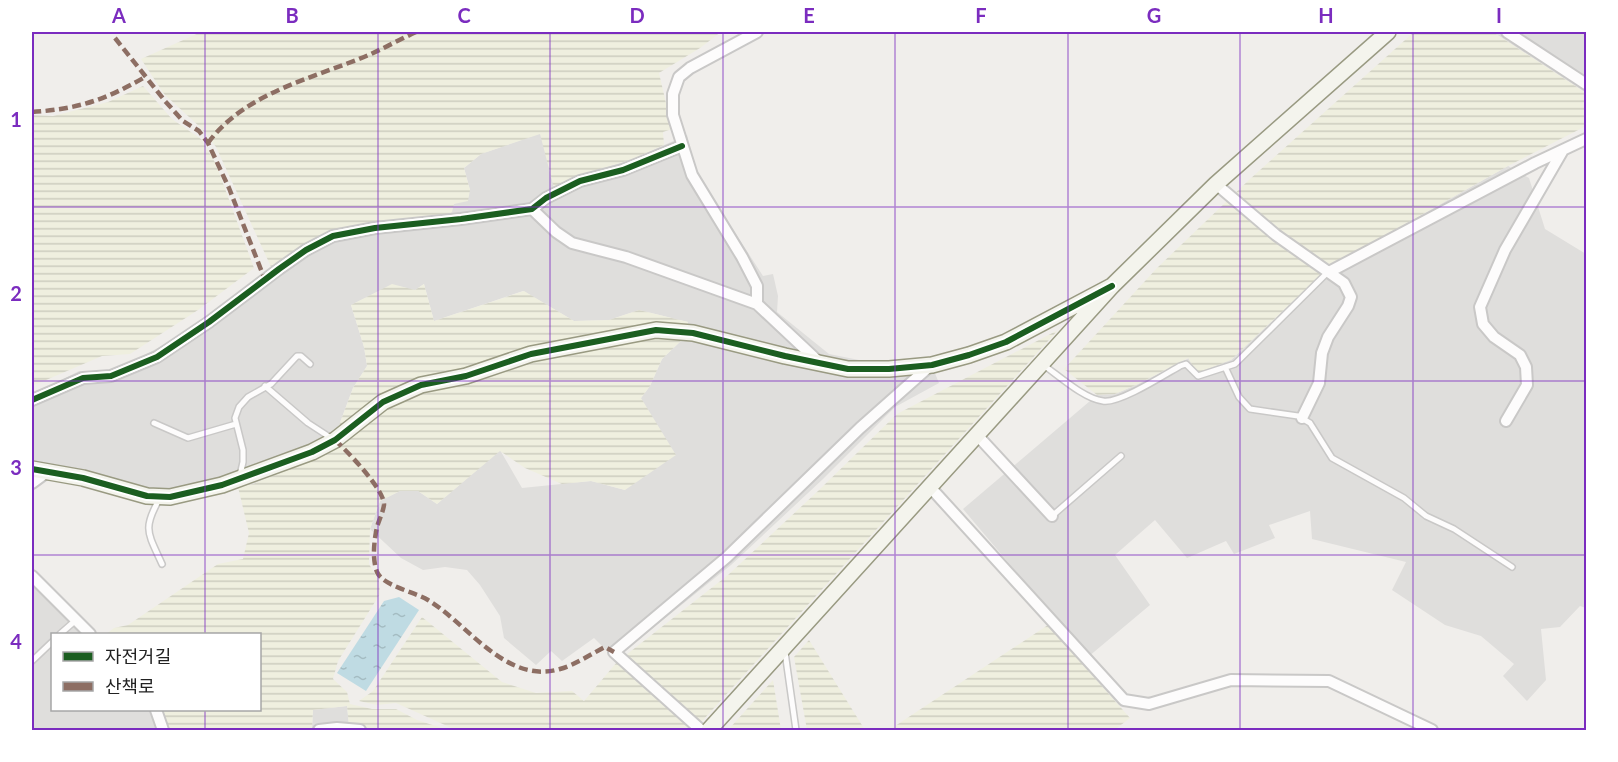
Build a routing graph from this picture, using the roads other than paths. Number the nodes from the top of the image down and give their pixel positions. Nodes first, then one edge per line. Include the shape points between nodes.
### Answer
1 (757, 32) edge
2 (1388, 32) edge
3 (1506, 32) edge
4 (737, 37) edge
5 (1587, 84) edge
6 (1587, 139) edge
7 (682, 146) junction
8 (1563, 150) junction
9 (1216, 184) junction
10 (532, 209) junction
11 (1329, 272) junction
12 (1112, 286) junction
13 (757, 304) junction
14 (1041, 363) junction
15 (310, 364) dead end
16 (822, 364) junction
17 (932, 365) junction
18 (1225, 367) junction
19 (265, 386) junction
20 (32, 400) edge
21 (1302, 418) junction
22 (1506, 421) dead end
23 (154, 423) dead end
24 (236, 424) junction
25 (977, 435) junction
26 (335, 440) junction
27 (1121, 456) dead end
28 (32, 470) edge
29 (47, 472) junction
30 (239, 480) junction
31 (32, 483) edge
32 (930, 487) junction
33 (160, 497) junction
34 (1052, 516) joint
35 (162, 564) dead end
36 (1512, 567) dead end
37 (32, 576) edge
38 (76, 620) junction
39 (61, 633) edge
40 (89, 633) edge
41 (51, 643) edge
42 (784, 645) junction
43 (32, 661) edge
44 (156, 711) edge
45 (163, 730) edge
46 (319, 730) edge
47 (360, 730) edge
48 (701, 730) edge
49 (709, 730) edge
50 (796, 730) edge
51 (1432, 730) edge

1 - 4 street
2 - 9 street
3 - 5 street
4 - 7 street via 679,77 673,115
6 - 8 street
7 - 10 street via 623,170 580,181
7 - 13 street via 692,175 757,285
8 - 11 street
8 - 22 street via 1505,250 1480,307 1483,324 1520,355 1526,367 1527,385
9 - 11 street via 1276,235
9 - 12 street
10 - 13 street via 572,243 626,257
10 - 20 street via 333,236 306,250 157,357 111,376 83,378
11 - 18 lane via 1235,364
11 - 21 street via 1344,283 1351,297 1328,337 1319,383
12 - 14 street
12 - 17 street via 1006,342
13 - 16 street
14 - 18 lane via 1089,397 1104,402 1122,397 1186,364 1198,376
14 - 25 street
15 - 19 lane via 297,356
16 - 17 street via 848,369
16 - 26 street via 693,333 656,330 531,354 466,376 421,384 383,402
17 - 48 street via 860,428 727,557 614,652
18 - 21 lane via 1239,397 1250,409
19 - 24 lane via 238,407
19 - 26 lane via 308,423
21 - 36 lane via 1311,423 1332,458 1404,498 1426,516 1454,529
23 - 24 lane via 188,438
24 - 30 lane via 243,450
25 - 32 street
25 - 34 street
26 - 30 street
27 - 34 lane
28 - 29 street
29 - 31 street
29 - 33 street
30 - 33 street via 170,498
32 - 42 street
32 - 51 street via 1124,700 1149,704 1231,680 1329,681
33 - 35 lane via 149,517 149,536
37 - 38 street
38 - 39 lane
38 - 40 street
41 - 43 lane
42 - 49 street
42 - 50 lane
44 - 45 street
46 - 47 street

